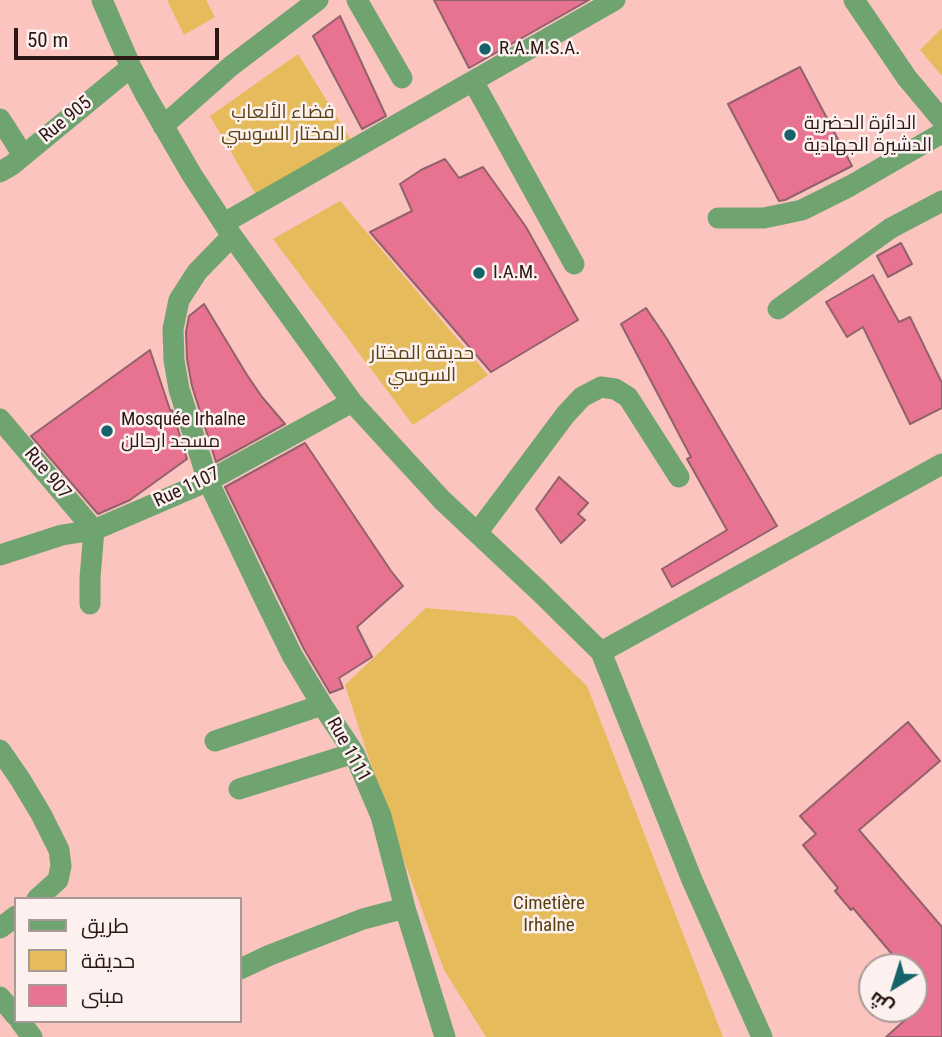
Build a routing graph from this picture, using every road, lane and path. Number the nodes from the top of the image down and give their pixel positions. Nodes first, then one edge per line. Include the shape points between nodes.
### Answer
1 (102, 0) edge
2 (318, 0) edge
3 (357, 0) edge
4 (615, 0) edge
5 (854, 0) edge
6 (131, 67) junction
7 (402, 78) dead end
8 (473, 81) junction
9 (0, 119) edge
10 (942, 120) edge
11 (163, 126) junction
12 (942, 133) edge
13 (23, 155) junction
14 (0, 172) edge
15 (942, 201) edge
16 (718, 218) dead end
17 (228, 229) junction
18 (573, 264) dead end
19 (778, 309) dead end
20 (352, 402) junction
21 (0, 419) edge
22 (942, 464) edge
23 (679, 477) dead end
24 (208, 481) junction
25 (94, 530) junction
26 (477, 533) junction
27 (0, 555) edge
28 (90, 604) dead end
29 (601, 652) junction
30 (322, 705) junction
31 (215, 741) dead end
32 (0, 750) edge
33 (354, 753) junction
34 (239, 789) dead end
35 (39, 897) edge
36 (405, 908) junction
37 (14, 918) edge
38 (0, 929) edge
39 (242, 968) edge
40 (0, 997) edge
41 (14, 1014) edge
42 (445, 1037) edge
43 (762, 1037) edge

1 - 6 street
2 - 11 street
3 - 7 street
4 - 8 street, Rue 1111
5 - 10 street
6 - 11 street
6 - 13 street, Rue 905
8 - 17 street, Rue 1111
8 - 18 street
9 - 13 street
11 - 17 street
12 - 16 street via 802,209 764,218
13 - 14 street, Rue 905
15 - 19 street via 891,228
17 - 20 street
17 - 24 street, Rue 1111 via 179,300 173,329 179,389
20 - 24 street, Rue 1107
20 - 26 street
21 - 25 street, Rue 907
22 - 29 street
23 - 26 street via 628,397 601,387 582,397 566,414
24 - 25 street, Rue 1107
24 - 30 street, Rue 1111 via 292,655
25 - 27 street, Rue 1107
25 - 28 street
26 - 29 street
29 - 43 street via 692,880
30 - 31 street
30 - 33 street, Rue 1111
32 - 35 street via 59,850 58,880
33 - 34 street
33 - 36 street, Rue 1111 via 381,816
36 - 39 street via 350,923
36 - 42 street, Rue 1111
37 - 38 street
40 - 41 street

